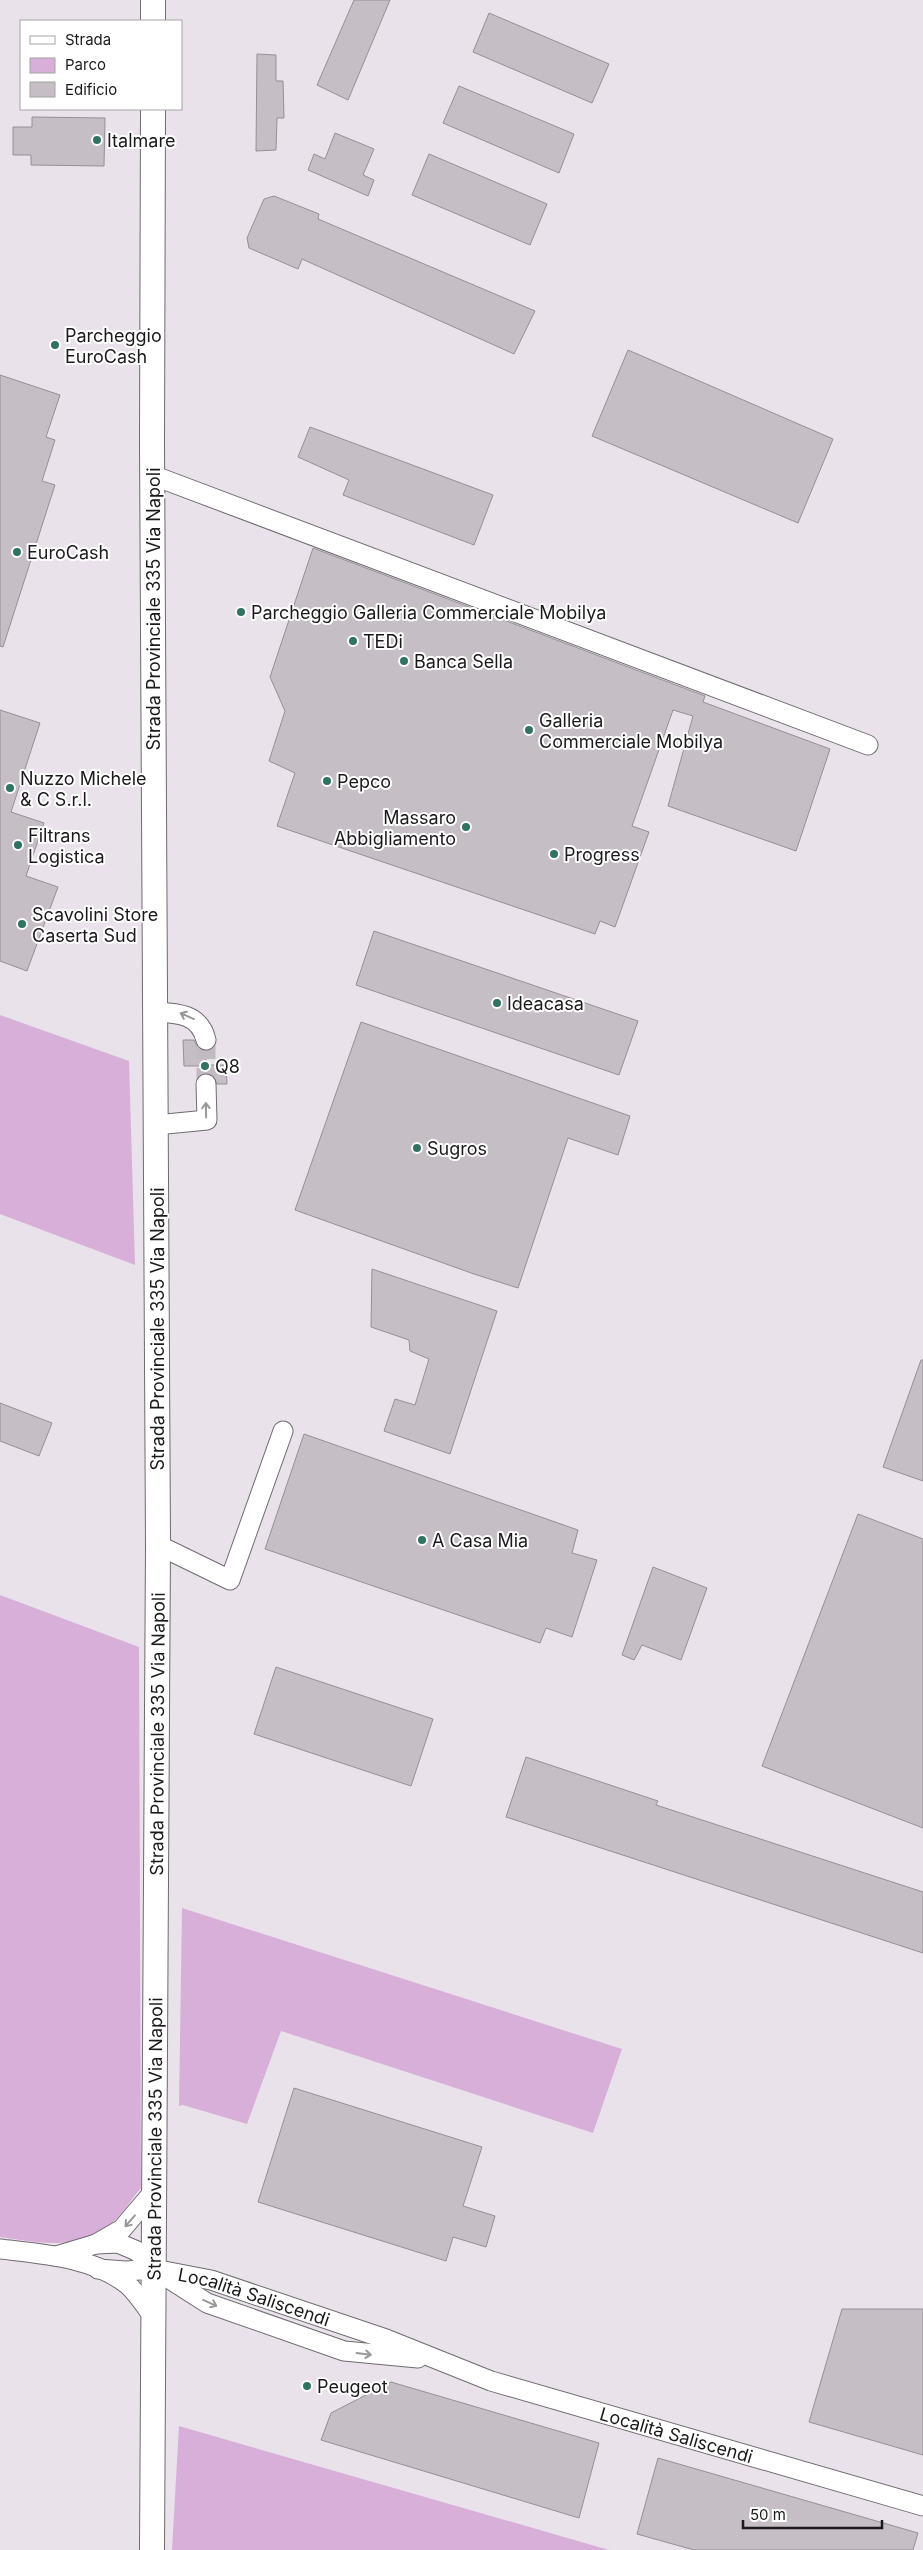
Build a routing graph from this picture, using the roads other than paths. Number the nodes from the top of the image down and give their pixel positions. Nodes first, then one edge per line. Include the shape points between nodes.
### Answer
1 (153, 0) edge
2 (153, 20) edge
3 (153, 110) edge
4 (152, 476) junction
5 (868, 744) dead end
6 (155, 1012) junction
7 (206, 1040) tunnel mouth
8 (206, 1084) tunnel mouth
9 (156, 1125) junction
10 (283, 1431) dead end
11 (158, 1545) junction
12 (156, 2189) junction
13 (96, 2244) junction
14 (0, 2249) edge
15 (56, 2256) junction
16 (98, 2269) junction
17 (154, 2269) junction
18 (154, 2318) junction
19 (923, 2506) edge
20 (152, 2550) edge

1 - 2 main road
3 - 4 main road, Strada Provinciale 335 Via Napoli
4 - 5 street
4 - 6 main road, Strada Provinciale 335 Via Napoli
7 -> 6 street via 195,1020 180,1013
6 - 9 main road, Strada Provinciale 335 Via Napoli
9 -> 8 street via 206,1120
9 - 11 main road, Strada Provinciale 335 Via Napoli
10 - 11 street via 230,1580
11 - 12 main road, Strada Provinciale 335 Via Napoli
12 -> 13 street via 122,2229
12 - 17 main road, Strada Provinciale 335 Via Napoli
13 - 15 street
13 - 17 street, Località Saliscendi via 118,2243 137,2252
14 - 15 street
15 - 16 street
16 - 17 street
16 - 18 street via 129,2286
17 - 18 main road, Strada Provinciale 335 Via Napoli
17 - 19 street, Località Saliscendi via 207,2303 344,2351 432,2360 490,2381
18 - 20 main road, Strada Provinciale 335 Via Napoli

